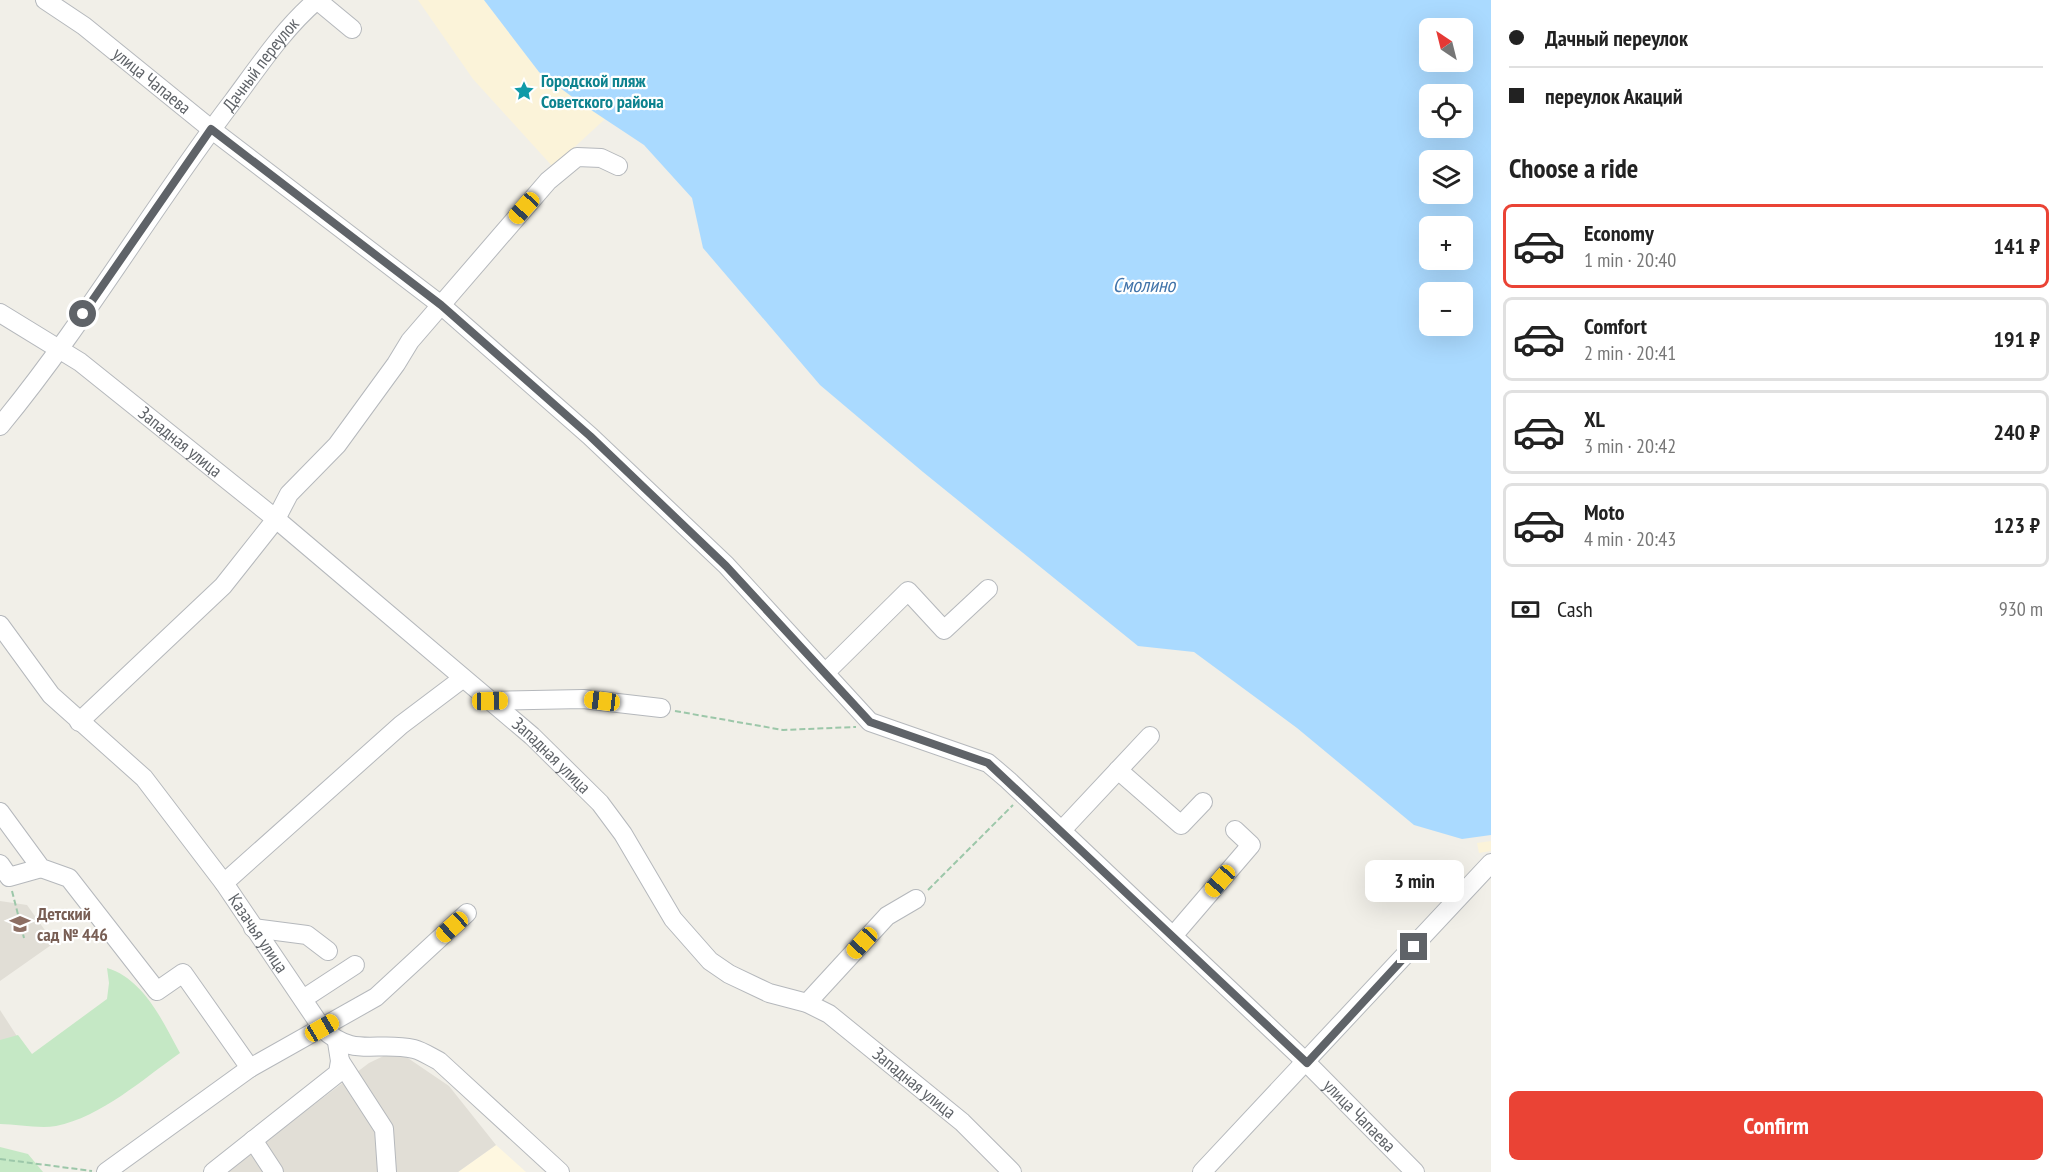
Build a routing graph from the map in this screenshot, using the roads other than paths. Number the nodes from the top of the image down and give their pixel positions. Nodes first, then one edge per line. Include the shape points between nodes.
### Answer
1 (317, 0) edge
2 (48, 1) edge
3 (352, 29) dead end
4 (211, 129) junction
5 (618, 165) dead end
6 (441, 305) junction
7 (0, 313) edge
8 (58, 351) junction
9 (0, 426) edge
10 (276, 519) junction
11 (988, 589) dead end
12 (0, 625) edge
13 (825, 674) junction
14 (462, 678) junction
15 (490, 701) junction
16 (661, 708) road end
17 (79, 722) junction
18 (1150, 736) dead end
19 (1118, 770) junction
20 (1203, 802) dead end
21 (0, 812) edge
22 (1062, 830) junction
23 (1235, 830) dead end
24 (1491, 863) edge
25 (41, 868) junction
26 (4, 871) edge
27 (224, 883) junction
28 (916, 899) road end
29 (467, 913) dead end
30 (253, 928) junction
31 (1173, 936) junction
32 (328, 951) dead end
33 (354, 965) dead end
34 (303, 999) junction
35 (807, 1003) junction
36 (322, 1028) junction
37 (337, 1042) junction
38 (340, 1061) junction
39 (1307, 1063) junction
40 (250, 1068) junction
41 (253, 1140) junction
42 (106, 1172) edge
43 (213, 1172) edge
44 (274, 1172) edge
45 (387, 1172) edge
46 (560, 1172) edge
47 (1012, 1172) edge
48 (1202, 1172) edge
49 (1415, 1172) edge

1 - 3 street
1 - 4 street, Дачный переулок via 297,17
2 - 4 street, улица Чапаева
4 - 6 street, улица Чапаева
4 - 8 street, Дачный переулок
5 - 6 street via 602,158 577,157 548,181
6 - 10 street via 410,341 337,445 289,494
6 - 13 street, улица Чапаева via 590,436 726,566
7 - 8 street, Западная улица
8 - 9 street, Дачный переулок
8 - 10 street, Западная улица via 80,362
10 - 14 street, Западная улица
10 - 17 street via 223,586
11 - 13 street via 944,630 908,591
12 - 17 street, Казачья улица via 51,695
13 - 22 street, улица Чапаева via 870,722 988,763
14 - 15 street, Западная улица
14 - 27 street via 401,725
15 - 16 street via 583,699
15 - 35 street, Западная улица via 600,803 673,919 710,961 769,993
17 - 27 street, Казачья улица via 144,778
18 - 19 street
19 - 20 street via 1181,825
19 - 22 street
21 - 25 street
22 - 31 street, улица Чапаева
23 - 31 street via 1251,845
24 - 39 street
25 - 26 street
25 - 40 street via 69,878 157,991 183,973
27 - 30 street, Казачья улица
28 - 35 street via 887,916
29 - 36 street via 376,997
30 - 32 street via 307,935
30 - 34 street, Казачья улица
31 - 39 street, улица Чапаева
33 - 34 street
34 - 36 street, Казачья улица
35 - 47 street, Западная улица via 829,1014 962,1122
36 - 37 street, Казачья улица
36 - 40 street
37 - 38 street
37 - 46 street via 416,1050 439,1061
38 - 41 street via 338,1073
38 - 45 street via 384,1129
39 - 48 street
39 - 49 street, улица Чапаева
40 - 42 street
41 - 43 street
41 - 44 street

